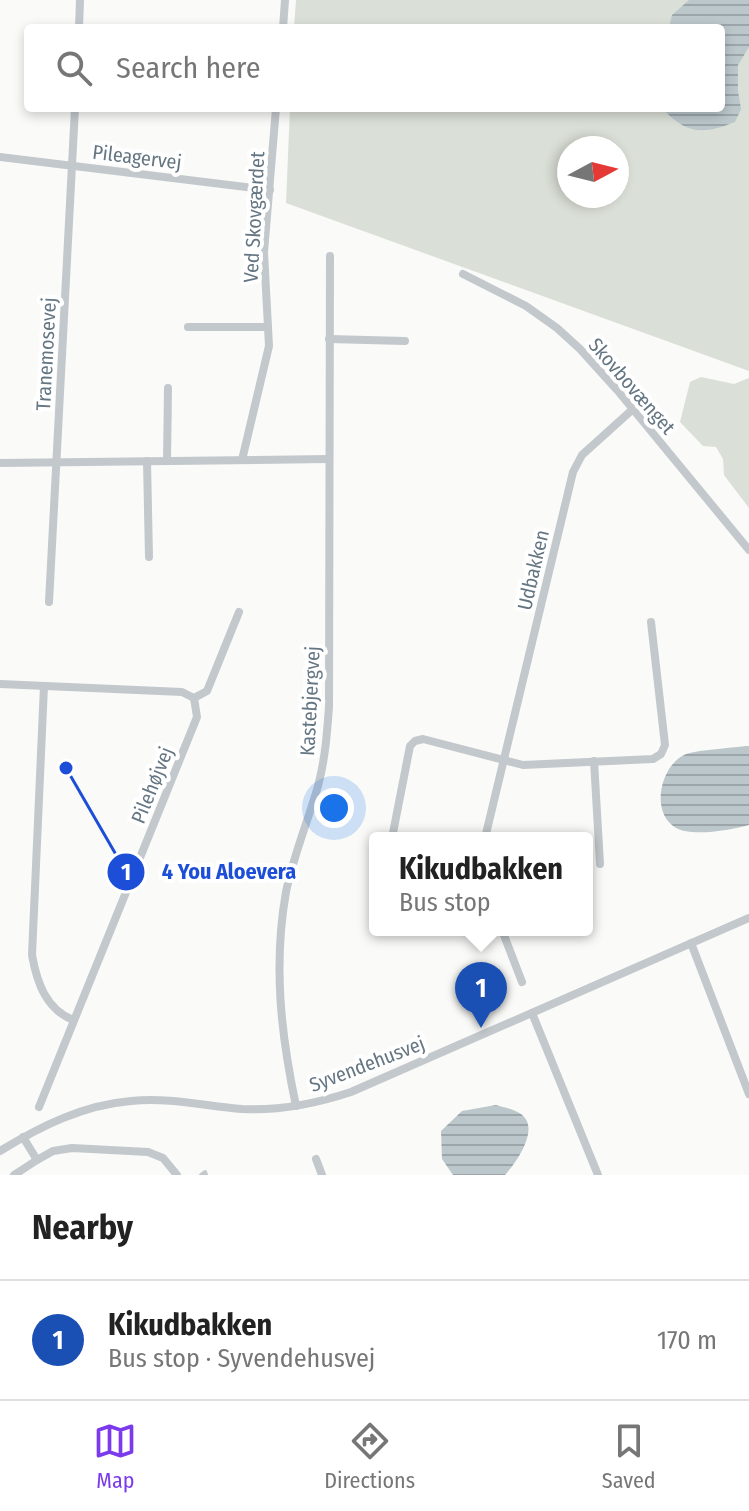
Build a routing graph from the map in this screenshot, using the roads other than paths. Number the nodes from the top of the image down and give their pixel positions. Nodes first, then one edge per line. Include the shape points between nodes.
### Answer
1 (80, 0) edge
2 (285, 0) edge
3 (79, 24) edge
4 (283, 24) edge
5 (75, 112) edge
6 (276, 112) edge
7 (0, 157) edge
8 (72, 165) junction
9 (270, 190) junction
10 (330, 256) dead end
11 (463, 274) dead end
12 (188, 327) dead end
13 (268, 327) junction
14 (329, 339) junction
15 (405, 341) dead end
16 (168, 388) dead end
17 (633, 409) junction
18 (329, 459) junction
19 (242, 460) junction
20 (147, 461) junction
21 (167, 461) junction
22 (57, 462) junction
23 (0, 463) edge
24 (749, 550) edge
25 (149, 557) dead end
26 (49, 602) dead end
27 (239, 612) dead end
28 (651, 622) dead end
29 (0, 684) edge
30 (44, 686) junction
31 (194, 698) junction
32 (594, 761) junction
33 (504, 762) junction
34 (393, 832) edge
35 (486, 832) edge
36 (600, 864) dead end
37 (749, 918) edge
38 (504, 936) edge
39 (691, 943) junction
40 (522, 982) dead end
41 (532, 1013) junction
42 (73, 1020) junction
43 (749, 1094) edge
44 (296, 1106) junction
45 (39, 1107) dead end
46 (23, 1137) junction
47 (0, 1151) edge
48 (316, 1159) dead end
49 (37, 1160) junction
50 (14, 1175) edge
51 (177, 1175) edge
52 (322, 1175) edge
53 (598, 1175) edge

1 - 3 street
2 - 4 street
5 - 8 street, Tranemosevej
6 - 9 street, Ved Skovgærdet
7 - 8 street, Pileagervej
8 - 9 street, Pileagervej
8 - 22 street, Tranemosevej
9 - 13 street, Ved Skovgærdet via 264,252
10 - 14 street, Kastebjergvej
11 - 17 street, Skovbovænget via 557,328
12 - 13 street
13 - 19 street, Ved Skovgærdet via 269,346
14 - 15 street
14 - 18 street, Kastebjergvej
16 - 21 street
17 - 24 street, Skovbovænget
17 - 33 street, Udbakken via 582,455 573,472
18 - 19 street
18 - 44 street, Kastebjergvej via 325,753 287,890 279,961 284,1048
19 - 21 street
20 - 21 street
20 - 22 street
20 - 25 street
22 - 23 street
22 - 26 street, Tranemosevej
27 - 31 street, Pilehøjvej via 207,691
28 - 32 street via 665,745 653,759
29 - 30 street
30 - 31 street via 182,692
30 - 42 street via 32,955 51,1004
31 - 42 street, Pilehøjvej via 197,717
32 - 33 street
32 - 36 street
33 - 34 street via 415,741
33 - 35 street, Udbakken
37 - 39 street, Syvendehusvej
38 - 40 street
39 - 41 street, Syvendehusvej
39 - 43 street
41 - 44 street, Syvendehusvej via 351,1092
41 - 53 street
42 - 45 street, Pilehøjvej
44 - 46 street, Syvendehusvej via 241,1109 131,1101 69,1115
46 - 47 street, Syvendehusvej
46 - 49 street
48 - 52 street
49 - 50 street
49 - 51 street via 72,1148 148,1152 163,1158

